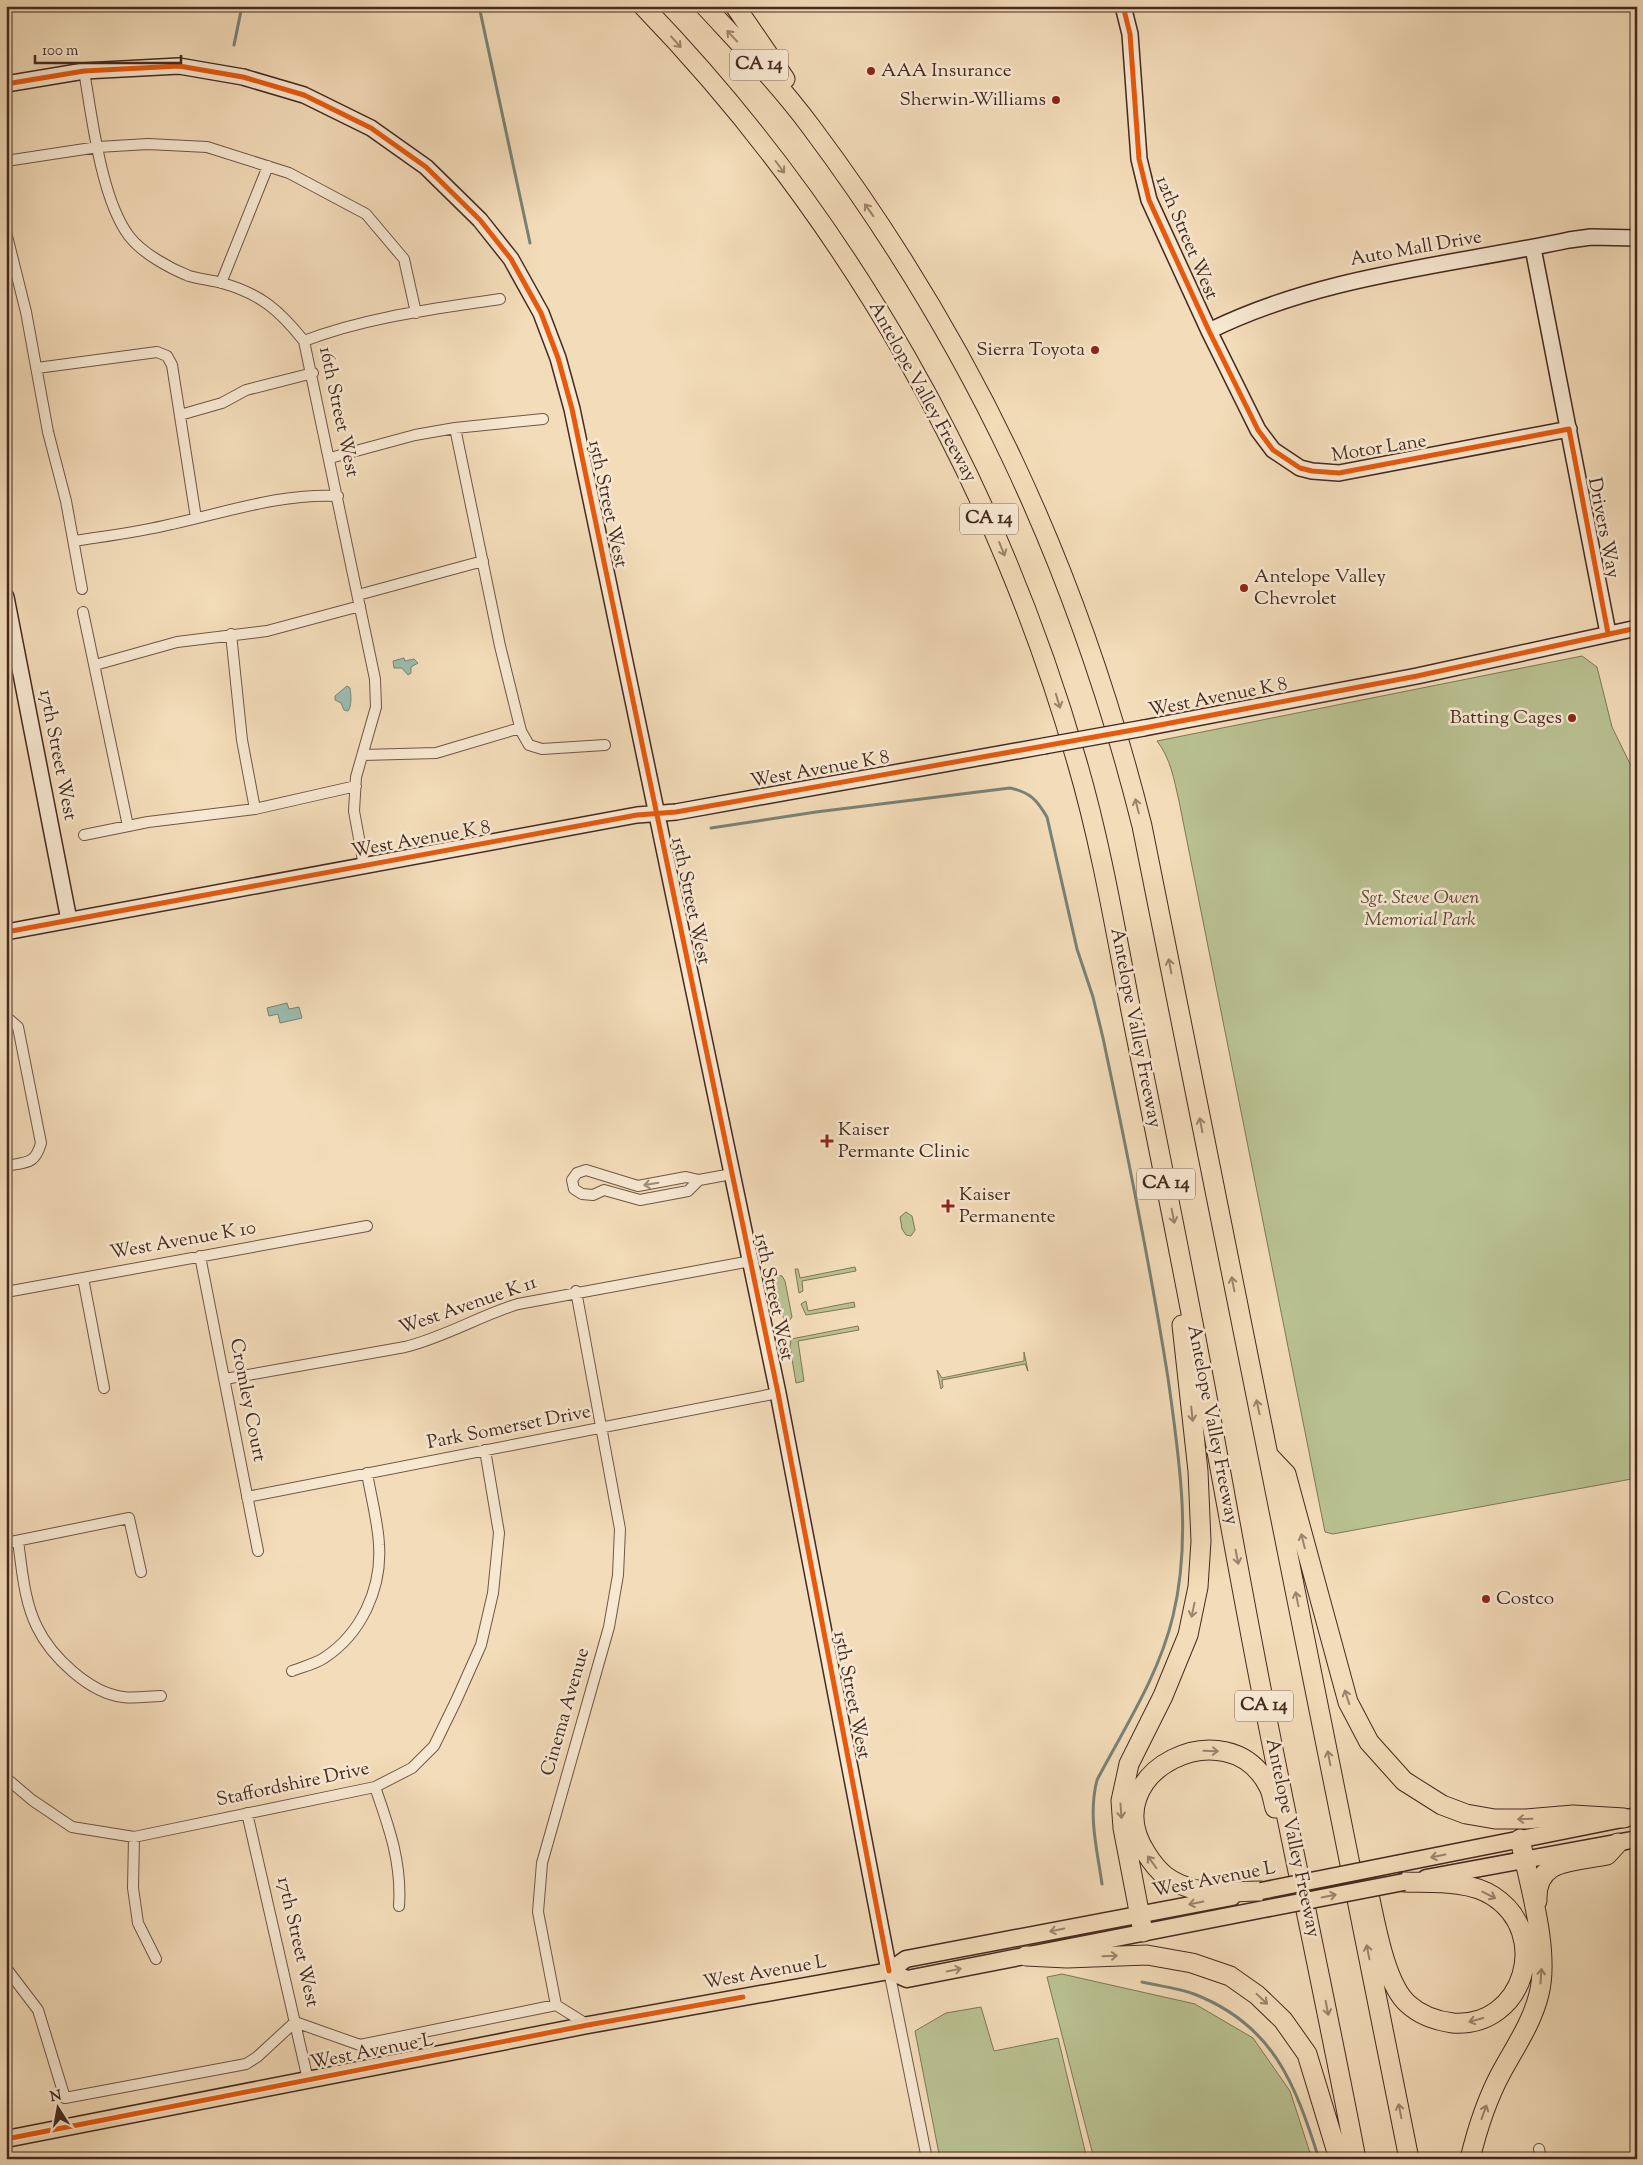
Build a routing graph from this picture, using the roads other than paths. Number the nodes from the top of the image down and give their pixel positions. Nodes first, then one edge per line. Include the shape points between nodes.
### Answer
1 (643, 6) edge
2 (705, 6) edge
3 (735, 6) edge
4 (1123, 6) edge
5 (84, 71) junction
6 (6, 84) edge
7 (810, 126) junction
8 (98, 147) junction
9 (6, 161) edge
10 (268, 166) junction
11 (6, 232) edge
12 (1637, 238) edge
13 (1533, 248) junction
14 (221, 283) junction
15 (500, 299) dead end
16 (416, 313) junction
17 (1209, 331) junction
18 (304, 341) junction
19 (37, 368) junction
20 (313, 373) junction
21 (180, 415) junction
22 (543, 419) dead end
23 (455, 428) junction
24 (1569, 429) junction
25 (330, 458) junction
26 (338, 496) junction
27 (196, 518) junction
28 (74, 541) junction
29 (483, 561) junction
30 (82, 590) dead end
31 (6, 597) edge
32 (359, 600) junction
33 (83, 612) dead end
34 (1637, 628) edge
35 (1608, 633) junction
36 (231, 634) junction
37 (95, 665) junction
38 (520, 728) junction
39 (605, 745) dead end
40 (363, 755) junction
41 (356, 786) junction
42 (255, 809) junction
43 (657, 813) junction
44 (128, 826) junction
45 (84, 835) dead end
46 (364, 866) junction
47 (69, 920) junction
48 (6, 932) edge
49 (8, 1019) edge
50 (6, 1166) edge
51 (732, 1174) junction
52 (606, 1175) junction
53 (698, 1180) junction
54 (604, 1190) junction
55 (367, 1226) dead end
56 (1180, 1251) junction
57 (200, 1256) junction
58 (751, 1260) junction
59 (83, 1278) junction
60 (576, 1291) junction
61 (6, 1292) edge
62 (225, 1379) junction
63 (104, 1388) dead end
64 (778, 1393) junction
65 (603, 1427) junction
66 (485, 1450) junction
67 (1268, 1455) junction
68 (367, 1473) junction
69 (247, 1497) junction
70 (18, 1541) junction
71 (6, 1544) edge
72 (258, 1551) dead end
73 (141, 1572) dead end
74 (292, 1671) dead end
75 (161, 1696) dead end
76 (6, 1778) edge
77 (1334, 1784) junction
78 (375, 1787) junction
79 (247, 1813) junction
80 (1630, 1817) edge
81 (134, 1837) junction
82 (1520, 1839) junction
83 (1637, 1839) edge
84 (1618, 1843) junction
85 (1524, 1859) junction
86 (1402, 1873) junction
87 (1262, 1900) junction
88 (399, 1906) dead end
89 (1535, 1917) junction
90 (1141, 1923) junction
91 (1026, 1956) junction
92 (156, 1959) dead end
93 (6, 1968) edge
94 (889, 1971) junction
95 (1323, 1986) junction
96 (556, 2005) junction
97 (295, 2022) junction
98 (588, 2025) junction
99 (308, 2080) junction
100 (6, 2138) edge
101 (927, 2159) edge
102 (1339, 2159) edge
103 (1356, 2159) edge
104 (1409, 2159) edge
105 (1470, 2159) edge

1 -> 56 highway, Antelope Valley Freeway / CA 14 via 753,131 849,263 904,353 986,512 1024,604 1078,766 1100,855
7 -> 2 highway, CA 14
3 - 7 highway via 800,101
4 - 17 street, 12th Street West via 1130,34 1139,159 1149,200
5 - 6 street, 15th Street West
5 - 8 street, 16th Street West
5 - 43 street, 15th Street West via 179,66 243,77 304,95 371,128 426,167 480,220 511,259 540,313 558,358 572,410
67 -> 7 highway, CA 14 via 1142,826 1101,677 1031,498 992,415 945,328 897,250
8 - 9 street
8 - 10 street via 148,144 207,147
8 - 14 street, 16th Street West via 116,213 129,237 163,265 190,276
10 - 14 street
10 - 16 street via 290,173 366,214 404,259
11 - 19 street
12 - 13 street, Auto Mall Drive via 1591,237
13 - 17 street, Auto Mall Drive via 1344,282 1273,303
13 - 24 street, Drivers Way
14 - 18 street, 16th Street West via 250,292 283,315
15 - 16 street
16 - 18 street via 334,330
17 - 24 street, Motor Lane via 1264,441 1289,462 1312,471 1339,473
18 - 20 street, 16th Street West
19 - 21 street via 157,352 167,356 172,365
19 - 28 street via 48,432
20 - 21 street via 246,390 222,403
20 - 25 street, 16th Street West
21 - 27 street
22 - 23 street
23 - 25 street
23 - 29 street
24 - 35 street, Drivers Way
25 - 26 street, 16th Street West
26 - 27 street via 250,504
26 - 32 street, 16th Street West
27 - 28 street
28 - 30 street
29 - 32 street
29 - 38 street
31 - 47 street, 17th Street West
32 - 36 street via 267,631
32 - 40 street, 16th Street West via 375,679 376,707
33 - 37 street
34 - 35 street, West Avenue K 8
35 - 43 street, West Avenue K 8, bridge via 1417,676 1144,728
36 - 37 street via 177,642
36 - 42 street via 242,740
37 - 44 street
38 - 39 street via 529,745 542,749
38 - 40 street via 436,753
40 - 41 street, 16th Street West
41 - 42 street
41 - 46 street, 16th Street West via 354,812
42 - 44 street
43 - 46 street, West Avenue K 8 via 637,814
43 - 51 street, 15th Street West
44 - 45 street
46 - 47 street, West Avenue K 8
47 - 48 street, West Avenue K 8
49 - 50 street via 18,1027 41,1144 32,1161
51 - 53 street
51 - 58 street, 15th Street West
53 -> 52 street via 686,1177 638,1186
52 - 54 street
52 - 54 street via 586,1170 577,1173 573,1185 582,1194 594,1195
53 - 54 street via 688,1190 640,1200
55 - 57 street, West Avenue K 10
56 -> 90 highway via 1179,1296 1198,1471 1202,1541 1198,1587 1188,1635 1163,1696 1129,1764 1120,1801
56 -> 95 highway, Antelope Valley Freeway / CA 14 via 1270,1734
57 - 59 street, West Avenue K 10
57 - 62 street, Cromley Court
58 - 60 street, West Avenue K 11
58 - 64 street, 15th Street West
59 - 61 street, West Avenue K 10
59 - 63 street
60 - 62 street, West Avenue K 11 via 489,1313 434,1339 405,1347
60 - 65 street, Cinema Avenue
62 - 69 street, Cromley Court
64 - 65 street, Park Somerset Drive
64 - 94 street, 15th Street West
65 - 66 street, Park Somerset Drive
65 - 96 street, Cinema Avenue via 620,1530 618,1575 609,1627 542,1863 538,1912
66 - 68 street, Park Somerset Drive
66 - 78 street, Staffordshire Drive via 499,1533 493,1593 481,1645 434,1746 412,1768
77 -> 67 highway, CA 14
80 -> 67 highway via 1573,1815 1495,1819 1466,1814 1442,1805 1397,1774 1369,1742 1348,1702 1286,1474
68 - 69 street, Park Somerset Drive
68 - 74 street via 379,1545 379,1567 373,1595 344,1642 323,1659
69 - 72 street, Cromley Court
70 - 71 street
70 - 73 street via 129,1518
70 - 75 street via 26,1595 37,1627 70,1670 92,1686 123,1697
76 - 81 street, Staffordshire Drive via 72,1827
86 -> 77 highway via 1468,1886 1493,1895 1511,1912 1522,1933 1526,1951 1524,1971 1518,1988 1495,2013 1471,2022 1440,2022 1407,2004 1393,1984 1386,1966 1356,1838
104 -> 77 highway, CA 14
78 - 79 street, Staffordshire Drive
78 - 88 street via 394,1837 401,1881
79 - 81 street, Staffordshire Drive
79 - 97 street, 17th Street West
80 - 82 main road, West Avenue L
81 - 92 street via 133,1888 138,1923
82 - 85 highway
82 -> 86 main road, West Avenue L
83 - 84 main road, West Avenue L
84 - 85 main road, West Avenue L
84 - 89 highway via 1607,1856 1554,1866 1541,1875 1536,1887
85 - 86 main road, West Avenue L
85 - 89 highway
86 - 87 main road, West Avenue L, bridge
87 - 90 main road, West Avenue L
87 -> 95 highway via 1195,1890 1168,1880 1142,1846 1136,1828 1138,1794 1148,1777 1174,1757 1213,1749 1234,1755 1254,1766 1269,1787 1307,1945
105 -> 89 highway via 1484,2111 1532,2016 1540,1992 1542,1956
90 - 91 main road, West Avenue L
90 -> 94 main road, West Avenue L via 906,1959
94 -> 91 main road, West Avenue L via 906,1979
91 -> 102 highway via 1146,1955 1192,1963 1230,1976 1257,1994 1283,2020 1307,2054
93 - 97 street via 38,2010 65,2098 246,2064
94 - 98 main road, West Avenue L
94 - 101 street, 15th Street West
95 -> 103 highway, Antelope Valley Freeway / CA 14
96 - 97 street, West Avenue L via 360,2044
96 - 98 street
97 - 99 street, 17th Street West
98 - 99 main road, West Avenue L
99 - 100 main road, West Avenue L

